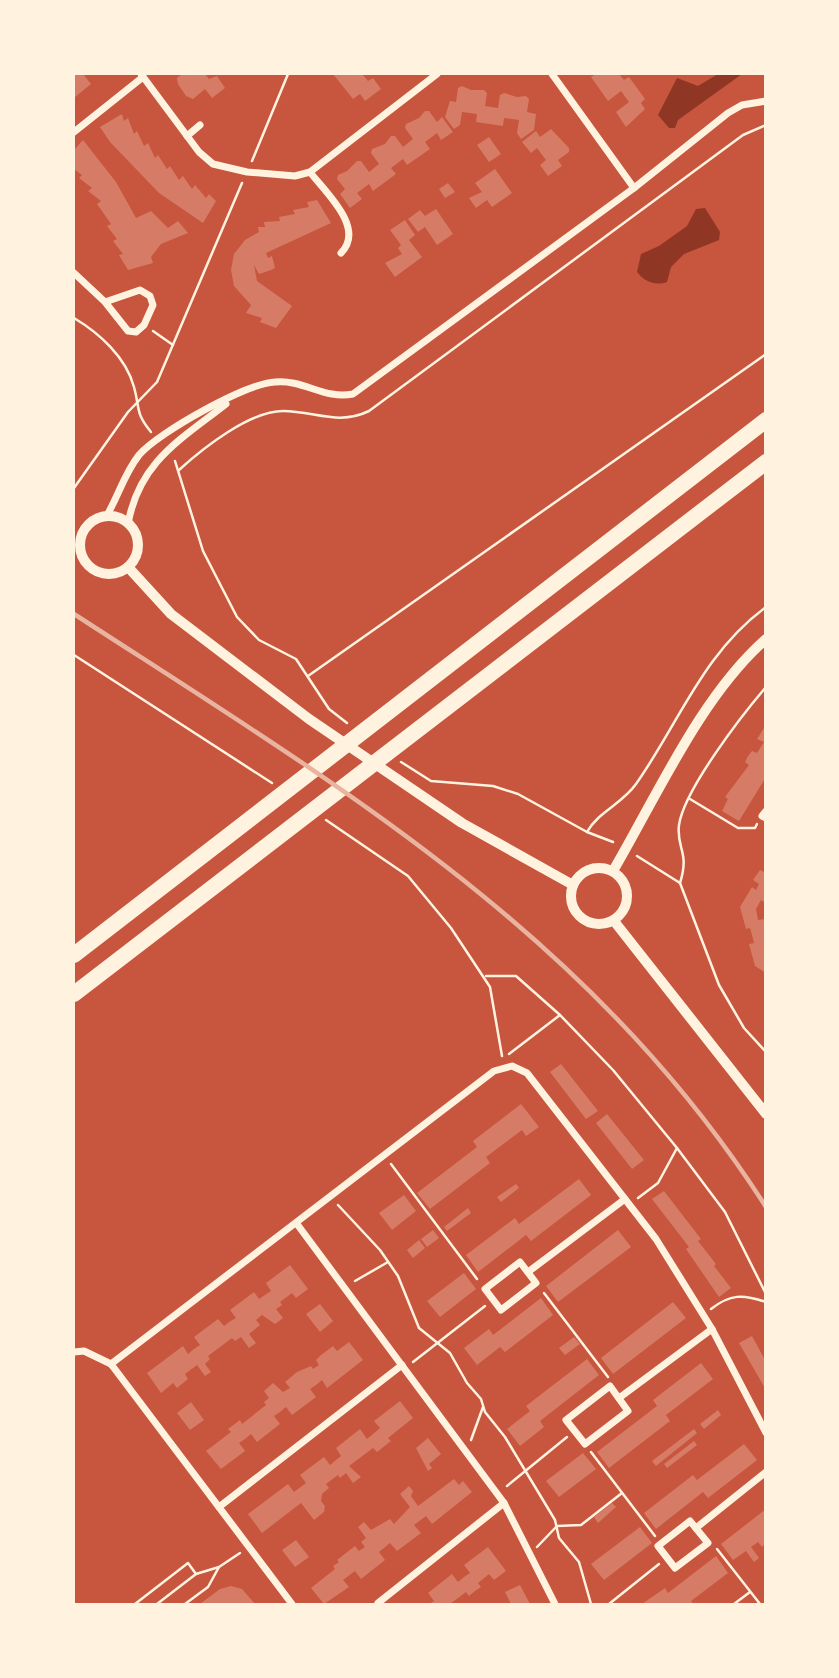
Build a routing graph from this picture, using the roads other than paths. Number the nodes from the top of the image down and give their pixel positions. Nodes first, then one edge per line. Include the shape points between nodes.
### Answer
1 (437, 74) edge
2 (552, 74) edge
3 (142, 75) edge
4 (765, 101) edge
5 (200, 125) dead end
6 (74, 132) edge
7 (187, 135) junction
8 (310, 172) junction
9 (634, 188) junction
10 (341, 253) dead end
11 (74, 273) edge
12 (104, 302) junction
13 (235, 397) junction
14 (765, 420) edge
15 (765, 463) edge
16 (106, 517) junction
17 (128, 524) junction
18 (79, 532) edge
19 (78, 554) edge
20 (128, 567) junction
21 (765, 639) edge
22 (613, 871) junction
23 (573, 885) junction
24 (614, 921) junction
25 (74, 955) edge
26 (74, 994) edge
27 (765, 1114) edge
28 (627, 1202) junction
29 (297, 1224) junction
30 (528, 1272) junction
31 (712, 1329) junction
32 (74, 1352) edge
33 (111, 1364) junction
34 (404, 1366) junction
35 (619, 1398) junction
36 (765, 1433) edge
37 (765, 1472) edge
38 (504, 1503) junction
39 (219, 1507) junction
40 (696, 1528) junction
41 (378, 1603) dead end
42 (292, 1605) edge
43 (555, 1605) edge

1 - 8 street
2 - 9 street
3 - 6 street
3 - 7 street
4 - 9 street via 728,113
5 - 7 street
7 - 8 street via 213,164 295,176
8 - 10 street via 349,226 348,244
9 - 13 street via 354,394 329,396 276,382
11 - 12 street
12 - 12 street via 128,331 136,332 153,305 140,290
13 - 16 street via 189,417 140,454
13 - 17 street via 150,467 138,487
14 - 25 highway
15 - 26 highway
16 - 17 street
16 - 18 street
17 - 20 street via 138,549
18 - 19 street
19 - 20 street via 91,568 106,574
20 - 23 street via 171,614 309,719 462,823
21 - 22 street via 710,703
22 - 23 street via 590,869
22 - 24 street via 627,890 622,913
23 - 24 street via 572,905 584,921
24 - 27 street
28 - 29 street via 527,1073 512,1066 494,1071
28 - 30 street
28 - 31 street via 656,1239
29 - 33 street
29 - 34 street
30 - 30 street via 536,1283 501,1310 485,1289 520,1262
31 - 35 street
31 - 36 street
32 - 33 street via 84,1351
33 - 39 street
34 - 38 street
34 - 39 street
35 - 35 street via 628,1410 585,1444 566,1420 610,1386
37 - 40 street
38 - 41 street
38 - 43 street
39 - 42 street
40 - 40 street via 708,1543 676,1568 658,1546 690,1521

